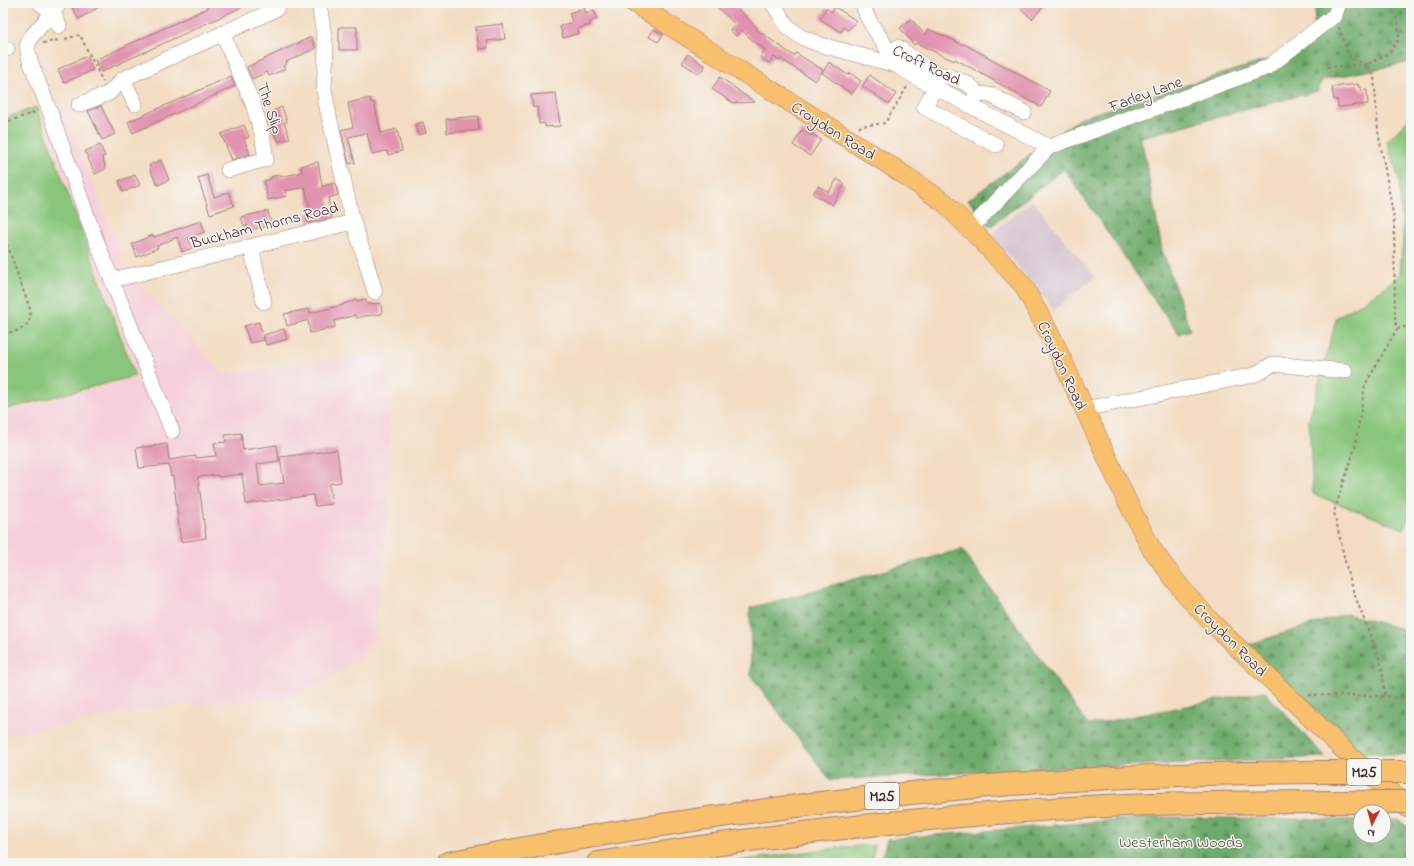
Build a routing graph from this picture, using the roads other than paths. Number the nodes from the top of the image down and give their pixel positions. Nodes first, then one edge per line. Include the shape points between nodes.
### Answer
1 (40, 3) edge
2 (279, 3) edge
3 (319, 3) edge
4 (634, 3) edge
5 (769, 3) edge
6 (863, 3) edge
7 (57, 7) edge
8 (1337, 8) edge
9 (59, 26) dead end
10 (222, 33) junction
11 (898, 47) dead end
12 (896, 65) junction
13 (123, 79) junction
14 (936, 87) junction
15 (973, 100) junction
16 (135, 104) dead end
17 (79, 105) dead end
18 (1024, 112) dead end
19 (996, 145) dead end
20 (1049, 147) junction
21 (228, 170) dead end
22 (352, 218) junction
23 (970, 229) junction
24 (260, 245) junction
25 (112, 280) junction
26 (375, 292) dead end
27 (264, 302) dead end
28 (1345, 371) dead end
29 (1084, 409) junction
30 (172, 431) dead end
31 (1409, 772) edge
32 (1411, 802) edge
33 (1411, 811) edge
34 (448, 863) edge
35 (598, 863) edge

1 - 7 street via 42,6
2 - 10 street via 277,8 270,12
3 - 22 street, Buckham Thorns Road via 326,49 324,88
4 - 23 main road, Croydon Road via 945,203
5 - 12 street, Croft Road via 788,27 801,37
6 - 12 street via 873,28
7 - 9 street
7 - 25 street via 32,36 27,46 30,61
8 - 20 street, Farley Lane via 1268,67
10 - 13 street
10 - 21 street, The Slip via 253,104 266,159
11 - 15 street via 934,72 969,85 975,90
12 - 14 street, Croft Road
13 - 16 street
13 - 17 street via 109,93
14 - 15 street, Croft Road
14 - 19 street via 924,107
15 - 18 street via 990,95
15 - 20 street, Croft Road
20 - 23 street, Farley Lane
22 - 24 street, Buckham Thorns Road via 348,223
22 - 26 street
23 - 29 main road, Croydon Road via 1023,285 1052,338
24 - 25 street, Buckham Thorns Road
24 - 27 street via 255,247 253,257
25 - 30 street
28 - 29 street via 1273,364 1254,375
29 - 33 main road, Croydon Road via 1151,548 1183,591 1214,625
31 - 34 highway, M25, bridge via 1215,774 1095,779 917,792 665,824
32 - 35 highway, M25, bridge via 1182,803 1003,813 779,836

